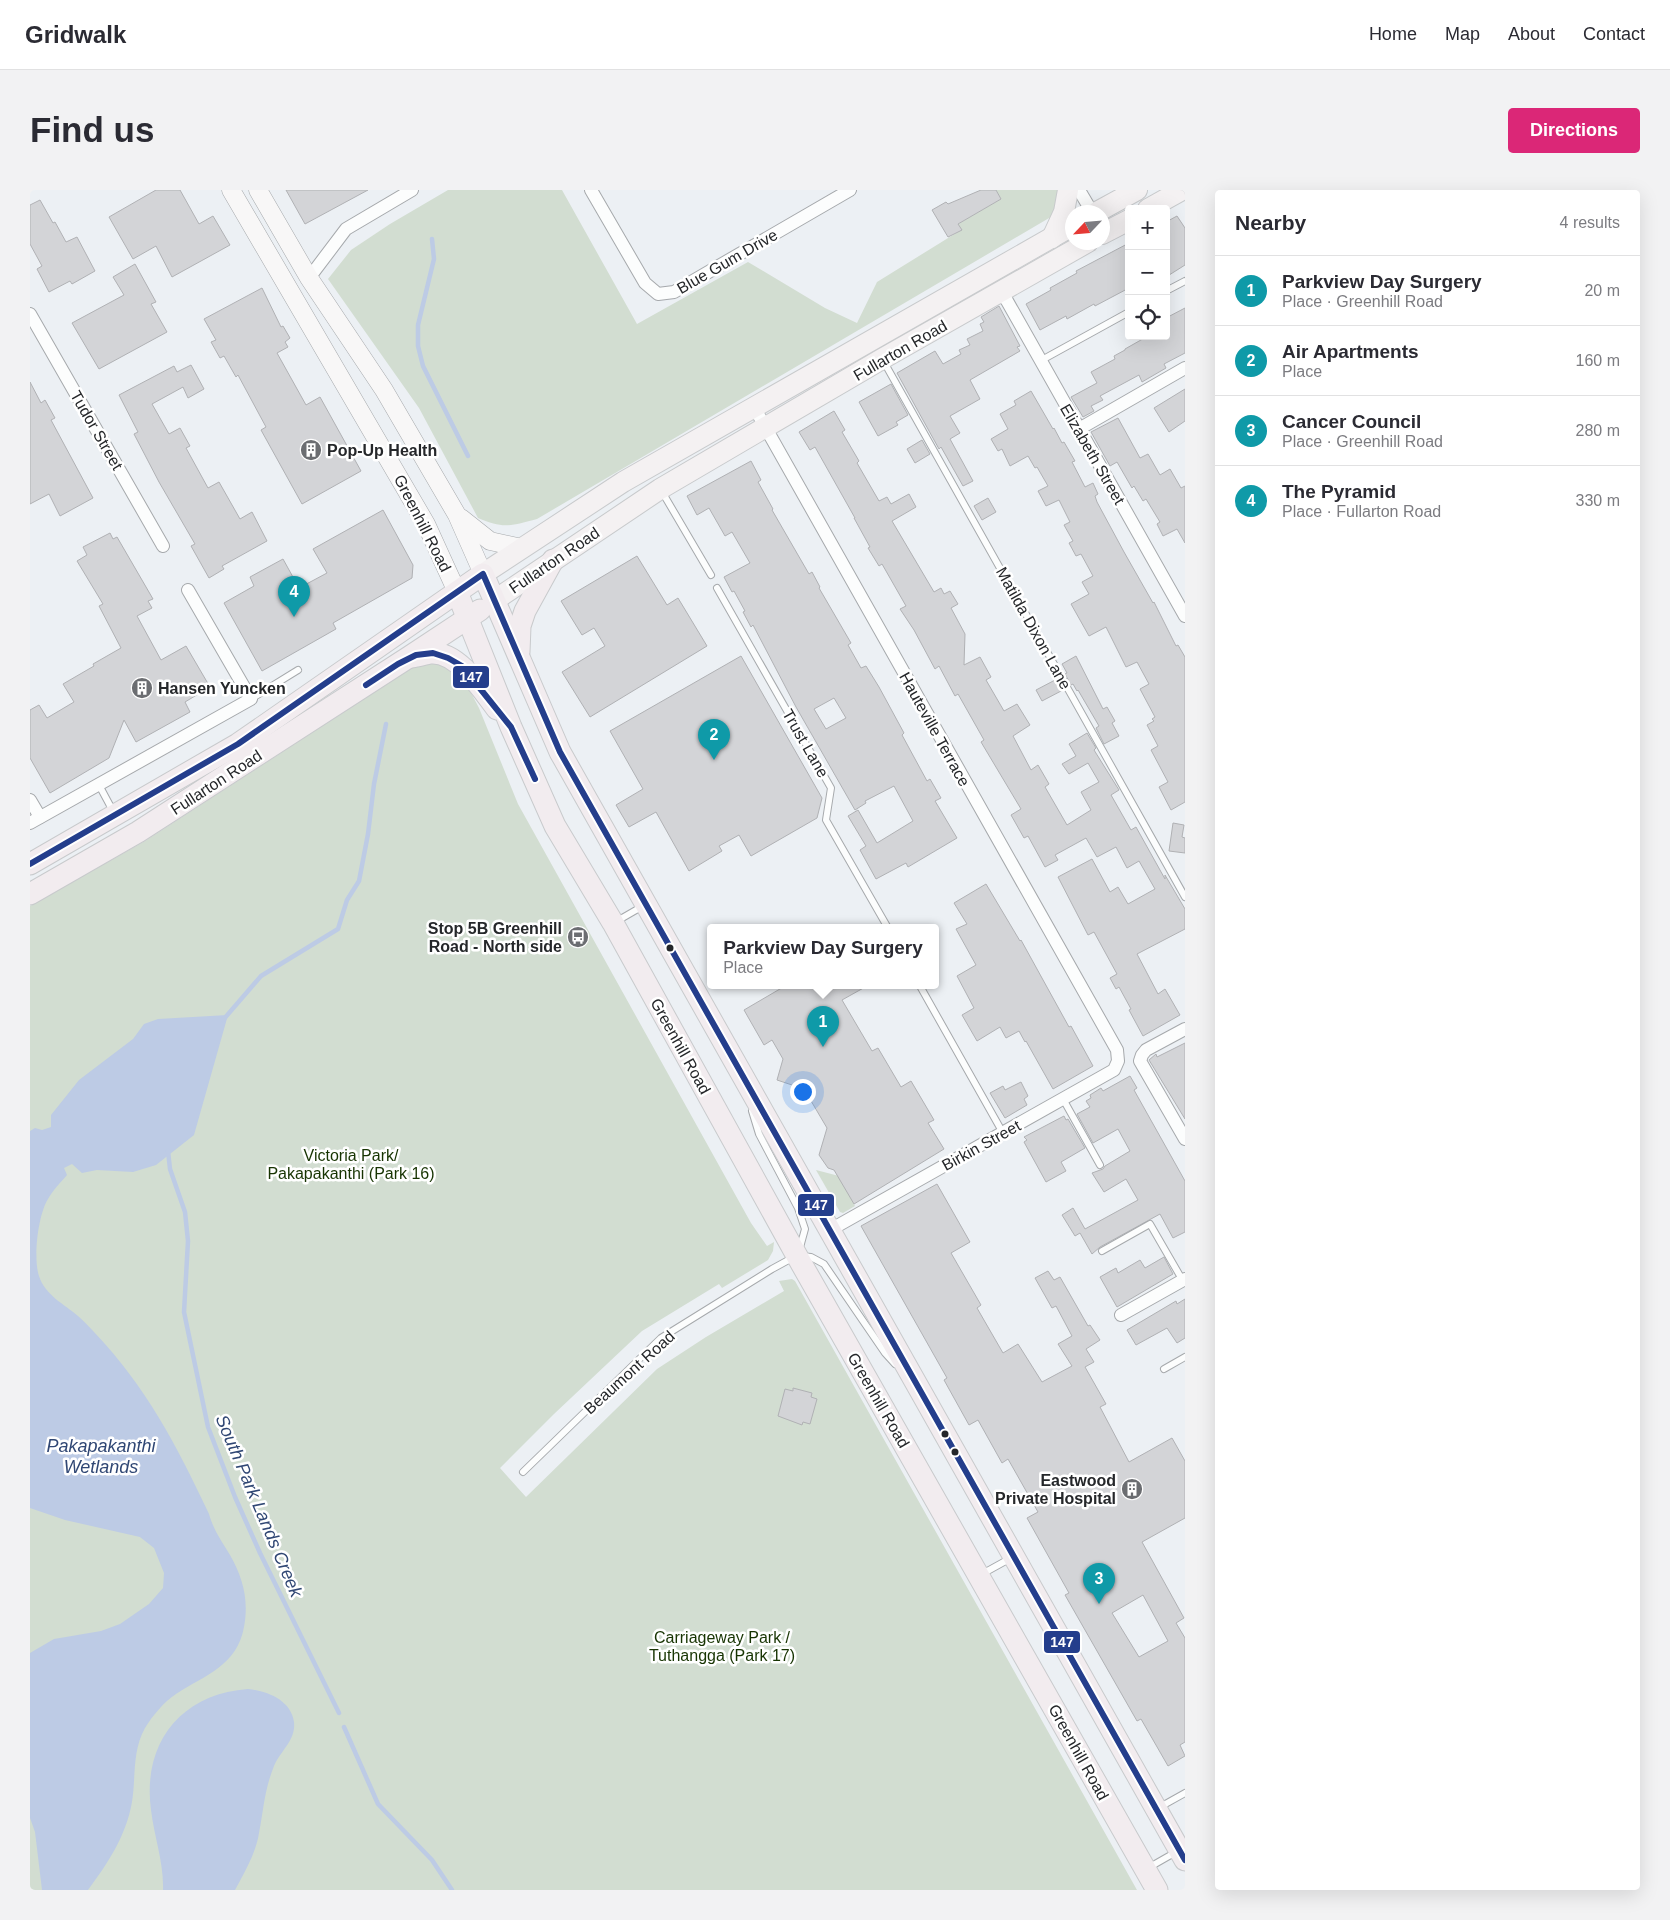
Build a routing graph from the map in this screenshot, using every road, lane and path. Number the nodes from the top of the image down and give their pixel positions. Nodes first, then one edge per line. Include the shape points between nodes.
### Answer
1 (232, 190) edge
2 (258, 190) edge
3 (412, 190) edge
4 (591, 190) edge
5 (850, 190) edge
6 (1068, 190) edge
7 (1079, 190) edge
8 (1113, 190) edge
9 (1131, 190) edge
10 (1137, 190) edge
11 (1182, 190) edge
12 (1088, 205) edge
13 (1110, 205) edge
14 (1155, 205) edge
15 (1125, 222) edge
16 (1065, 230) edge
17 (1110, 230) edge
18 (1052, 238) junction
19 (1074, 250) edge
20 (309, 278) junction
21 (1185, 281) edge
22 (1170, 289) edge
23 (1002, 292) junction
24 (30, 314) edge
25 (1125, 314) edge
26 (882, 359) junction
27 (1040, 361) junction
28 (1185, 368) edge
29 (754, 407) junction
30 (766, 428) junction
31 (1079, 429) junction
32 (660, 489) junction
33 (457, 515) junction
34 (163, 546) dead end
35 (522, 548) junction
36 (553, 560) junction
37 (484, 574) junction
38 (710, 576) dead end
39 (717, 588) dead end
40 (188, 590) dead end
41 (457, 592) junction
42 (495, 600) junction
43 (1185, 616) edge
44 (468, 618) junction
45 (518, 654) junction
46 (410, 657) junction
47 (298, 670) dead end
48 (251, 699) junction
49 (511, 727) junction
50 (98, 785) junction
51 (30, 800) edge
52 (116, 816) junction
53 (35, 820) edge
54 (30, 864) edge
55 (30, 894) edge
56 (1185, 897) edge
57 (646, 904) junction
58 (613, 923) junction
59 (886, 924) edge
60 (922, 989) edge
61 (1185, 1029) edge
62 (1117, 1050) joint
63 (739, 1069) junction
64 (1063, 1099) junction
65 (1003, 1133) junction
66 (1185, 1139) edge
67 (1100, 1165) dead end
68 (830, 1230) junction
69 (1102, 1251) dead end
70 (797, 1256) junction
71 (1184, 1282) edge
72 (1121, 1315) dead end
73 (1185, 1357) edge
74 (1164, 1369) dead end
75 (923, 1395) junction
76 (523, 1472) dead end
77 (1014, 1556) junction
78 (980, 1576) junction
79 (1185, 1793) edge
80 (1157, 1809) junction
81 (1182, 1855) edge
82 (1146, 1870) junction
83 (1158, 1890) edge

1 - 41 main road, Greenhill Road via 416,506
2 - 20 main road, Greenhill Road
3 - 20 street via 346,229
4 - 5 street, Blue Gum Drive via 645,283 658,294 674,292
6 - 18 main road via 1064,212
7 - 12 street
8 - 9 street
10 - 13 main road
11 - 14 main road
15 - 17 main road
16 - 18 main road, Fullarton Road
18 - 29 main road, Fullarton Road
19 - 23 main road, Fullarton Road
20 - 33 main road, Greenhill Road via 384,390
21 - 22 lane
23 - 26 main road, Fullarton Road
23 - 27 street, Elizabeth Street
24 - 34 street, Tudor Street
25 - 27 lane
26 - 30 main road, Fullarton Road
26 - 56 lane, Matilda Dixon Lane
27 - 31 street, Elizabeth Street
28 - 31 street
29 - 30 street, Hauteville Terrace
29 - 35 main road, Fullarton Road via 623,482
30 - 32 main road, Fullarton Road
30 - 62 street, Hauteville Terrace
31 - 43 street, Elizabeth Street
32 - 36 main road, Fullarton Road
32 - 38 lane
33 - 35 main road via 490,541
33 - 37 main road, Greenhill Road
35 - 37 main road, Fullarton Road
36 - 42 main road, Fullarton Road
36 - 45 highway via 520,626
37 - 41 highway, Fullarton Road
37 - 42 highway, Greenhill Road
39 - 59 lane, Trust Lane via 832,788 826,820
40 - 48 street
41 - 44 highway, Greenhill Road
41 - 52 highway, Fullarton Road via 238,744
42 - 44 highway, Fullarton Road
42 - 45 highway, Greenhill Road
44 - 46 highway, Fullarton Road
44 - 49 highway, Greenhill Road
45 - 57 highway, Greenhill Road via 560,752
46 - 49 highway via 433,653 462,666
46 - 55 highway, Fullarton Road via 138,832
47 - 48 lane
48 - 50 street
49 - 58 highway, Greenhill Road via 556,826
50 - 52 lane
50 - 53 street
51 - 53 street
52 - 54 highway, Fullarton Road
57 - 58 lane
57 - 63 highway, Greenhill Road
58 - 70 highway, Greenhill Road
60 - 65 lane
61 - 66 street via 1146,1050 1140,1061
62 - 64 street, Birkin Street via 1118,1061 1114,1070
63 - 68 highway, Greenhill Road
63 - 70 lane via 759,1134 798,1208 805,1229
64 - 65 street, Birkin Street
64 - 67 lane
65 - 68 street, Birkin Street
68 - 75 highway, Greenhill Road
69 - 71 lane via 1150,1224
70 - 75 lane via 811,1257 824,1264 885,1353
70 - 76 lane, Beaumont Road via 661,1338
70 - 78 highway, Greenhill Road
71 - 72 street
73 - 74 lane
75 - 77 highway, Greenhill Road
77 - 78 lane
77 - 80 highway, Greenhill Road
78 - 82 highway, Greenhill Road
79 - 80 lane
80 - 81 highway, Greenhill Road
81 - 82 lane
82 - 83 highway, Greenhill Road

